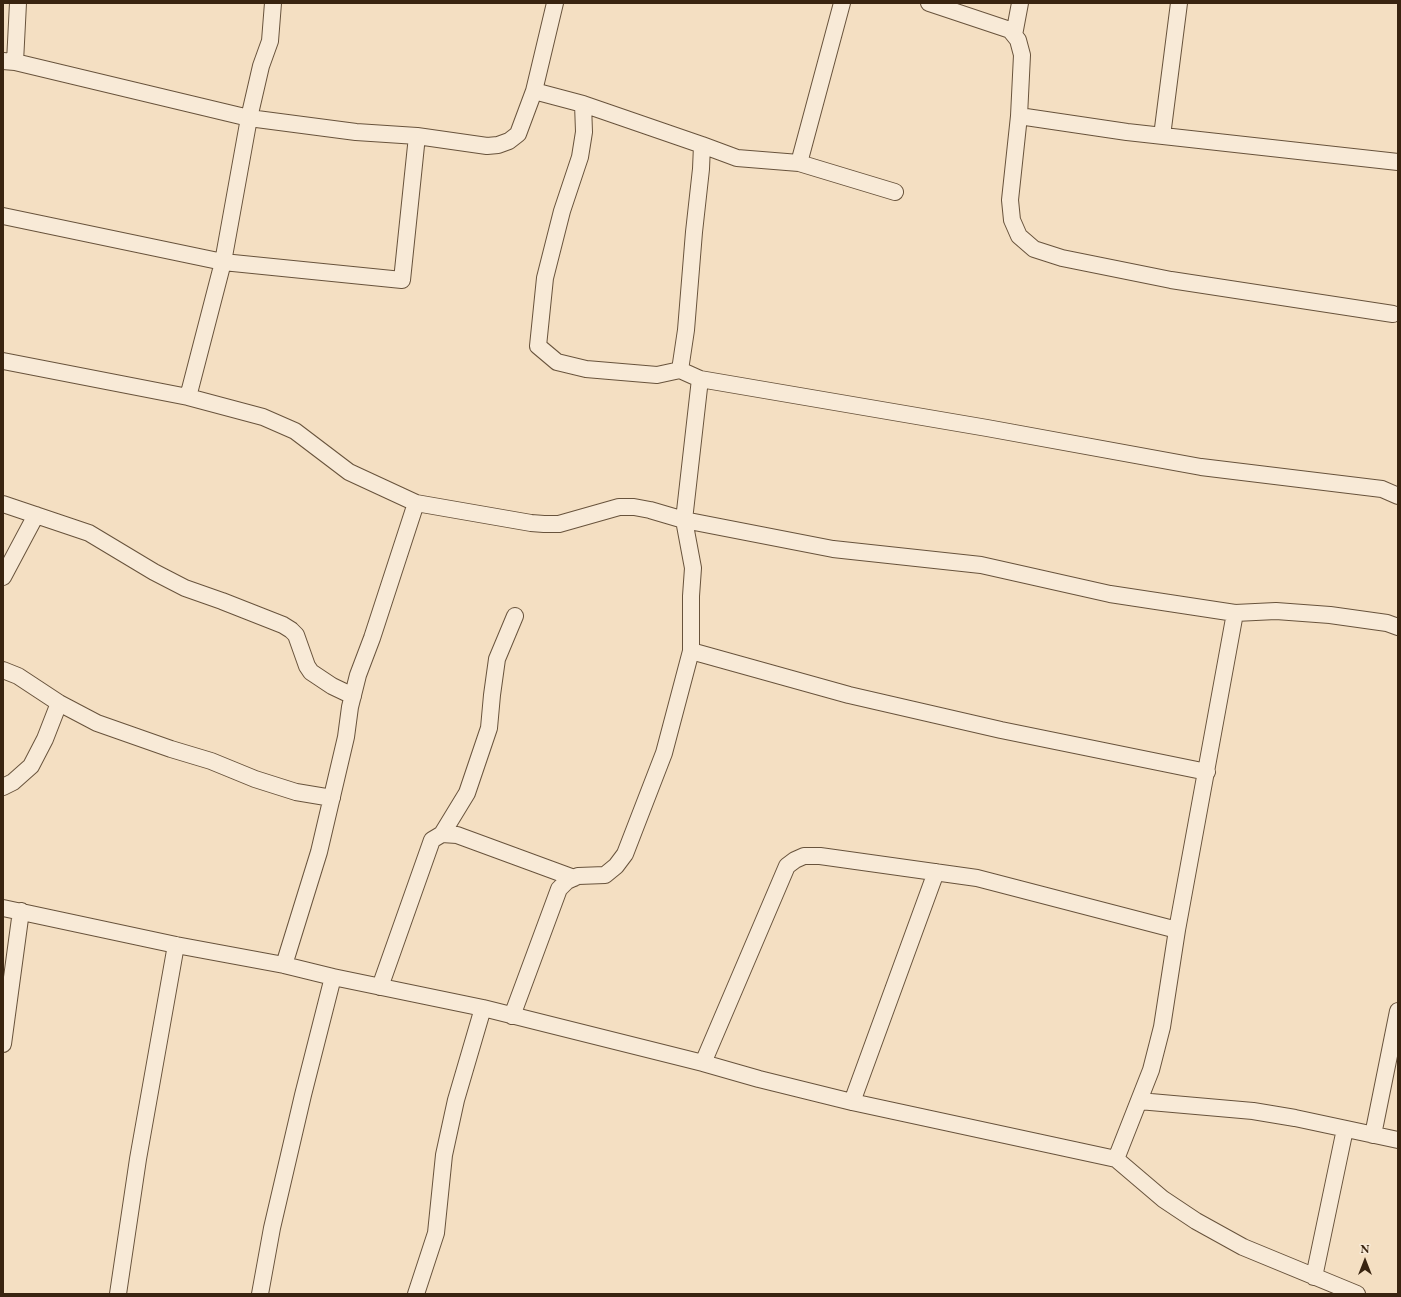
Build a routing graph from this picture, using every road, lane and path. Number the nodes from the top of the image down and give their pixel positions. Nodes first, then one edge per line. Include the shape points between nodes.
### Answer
1 (18, 3) edge
2 (273, 3) edge
3 (555, 3) edge
4 (842, 3) edge
5 (929, 3) edge
6 (1020, 3) edge
7 (1179, 3) edge
8 (1014, 35) junction
9 (9, 61) edge
10 (534, 91) junction
11 (583, 104) junction
12 (1019, 116) junction
13 (249, 118) junction
14 (417, 136) junction
15 (1162, 136) junction
16 (702, 145) junction
17 (1398, 162) edge
18 (799, 163) junction
19 (895, 192) dead end
20 (3, 216) edge
21 (223, 262) junction
22 (1393, 314) dead end
23 (3, 361) edge
24 (680, 370) junction
25 (700, 379) junction
26 (188, 398) junction
27 (1398, 496) edge
28 (416, 503) junction
29 (3, 504) edge
30 (36, 515) junction
31 (684, 520) junction
32 (3, 577) edge
33 (1236, 613) junction
34 (515, 616) dead end
35 (1398, 627) edge
36 (691, 651) junction
37 (3, 670) edge
38 (353, 696) junction
39 (59, 703) junction
40 (1207, 772) junction
41 (3, 787) edge
42 (332, 798) junction
43 (442, 834) junction
44 (936, 872) junction
45 (574, 878) junction
46 (3, 908) edge
47 (21, 911) junction
48 (1177, 930) junction
49 (176, 945) junction
50 (284, 965) junction
51 (333, 977) junction
52 (380, 987) junction
53 (483, 1008) junction
54 (1398, 1011) edge
55 (512, 1016) junction
56 (3, 1044) edge
57 (703, 1063) junction
58 (1139, 1101) junction
59 (852, 1102) junction
60 (1345, 1129) junction
61 (1373, 1135) junction
62 (1398, 1140) edge
63 (1116, 1159) junction
64 (1314, 1277) junction
65 (118, 1294) edge
66 (260, 1294) edge
67 (416, 1294) edge
68 (1356, 1294) edge

1 - 9 street
2 - 13 street via 270,41 261,66
3 - 10 street
4 - 18 street
5 - 8 street via 1010,30
6 - 8 street
7 - 15 street
8 - 12 street via 1022,55
9 - 13 street
10 - 11 street
10 - 14 street via 518,134 509,141 488,146
11 - 16 street
11 - 24 street via 584,132 580,157 545,278 538,346 557,362 586,369 657,375
12 - 15 street
12 - 22 street via 1010,200 1012,220 1019,236 1034,249 1062,258 1172,280
13 - 14 street via 356,132
13 - 21 street
14 - 21 street via 402,280
15 - 17 street
16 - 18 street via 737,158
16 - 24 street via 686,330
18 - 19 street
20 - 21 street
21 - 26 street
23 - 26 street
24 - 25 street
25 - 27 street via 1201,467 1382,488
25 - 31 street
26 - 28 street via 280,423 295,431 349,472
28 - 31 street via 544,524 558,524 619,507 650,510
28 - 38 street
29 - 30 street
30 - 32 street
30 - 38 street via 89,533 184,588 283,625 296,635 311,672
31 - 33 street via 833,549 981,565 1110,594
31 - 36 street via 693,568
33 - 35 street via 1276,611 1330,615 1387,623
33 - 40 street
34 - 43 street via 497,659 489,728 467,792
36 - 40 street via 849,695
36 - 45 street via 664,753 625,854 605,875
37 - 39 street via 18,676
38 - 42 street
39 - 41 street via 31,766
39 - 42 street via 97,723 211,761 255,779 296,792
40 - 48 street
42 - 50 street via 319,852
43 - 45 street via 457,836
43 - 52 street via 432,840
44 - 48 street via 976,878
44 - 57 street via 820,856 804,856 787,866
44 - 59 street
45 - 55 street via 559,888
46 - 47 street
47 - 49 street
47 - 56 street
48 - 58 street via 1162,1026 1151,1070
49 - 50 street
49 - 65 street via 138,1159
50 - 51 street
51 - 52 street
51 - 66 street via 303,1095
52 - 53 street
53 - 55 street
53 - 67 street via 456,1100 444,1155 436,1233
54 - 61 street
55 - 57 street
57 - 59 street
58 - 60 street via 1253,1111
58 - 63 street
59 - 63 street
60 - 61 street
60 - 64 street
61 - 62 street
63 - 64 street via 1163,1199 1196,1221 1244,1247
64 - 68 street

